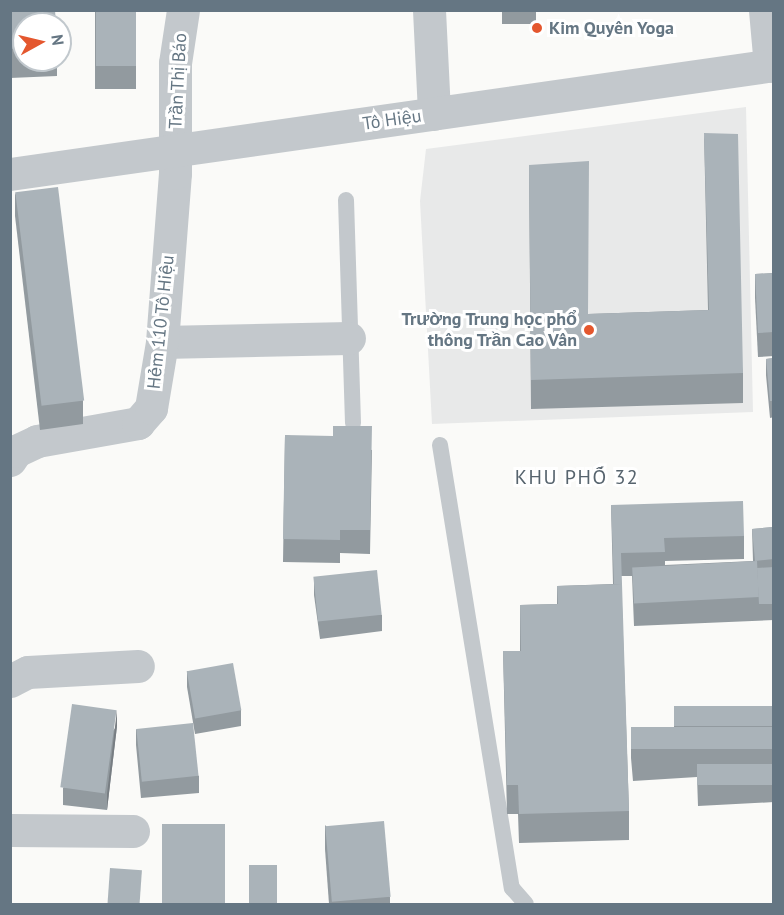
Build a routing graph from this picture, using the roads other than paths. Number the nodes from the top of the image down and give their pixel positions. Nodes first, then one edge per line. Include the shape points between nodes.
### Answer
1 (183, 10) edge
2 (429, 10) edge
3 (765, 10) edge
4 (772, 65) edge
5 (434, 114) junction
6 (175, 151) junction
7 (10, 174) edge
8 (346, 200) dead end
9 (349, 338) junction
10 (162, 342) junction
11 (353, 423) edge
12 (440, 445) dead end
13 (10, 460) edge
14 (138, 666) dead end
15 (10, 681) edge
16 (10, 830) edge
17 (134, 831) dead end
18 (526, 904) edge

1 - 6 street, Trần Thị Báo via 175,63
2 - 5 street
3 - 4 street
4 - 5 street, Tô Hiệu
5 - 6 street, Tô Hiệu
6 - 7 street, Tô Hiệu
6 - 10 street, Hẻm 110 Tô Hiệu
8 - 9 lane
9 - 10 street
9 - 11 lane
10 - 13 street, Hẻm 110 Tô Hiệu via 151,408 138,423 37,441 16,452
12 - 18 lane via 512,888
14 - 15 street via 28,672
16 - 17 street

